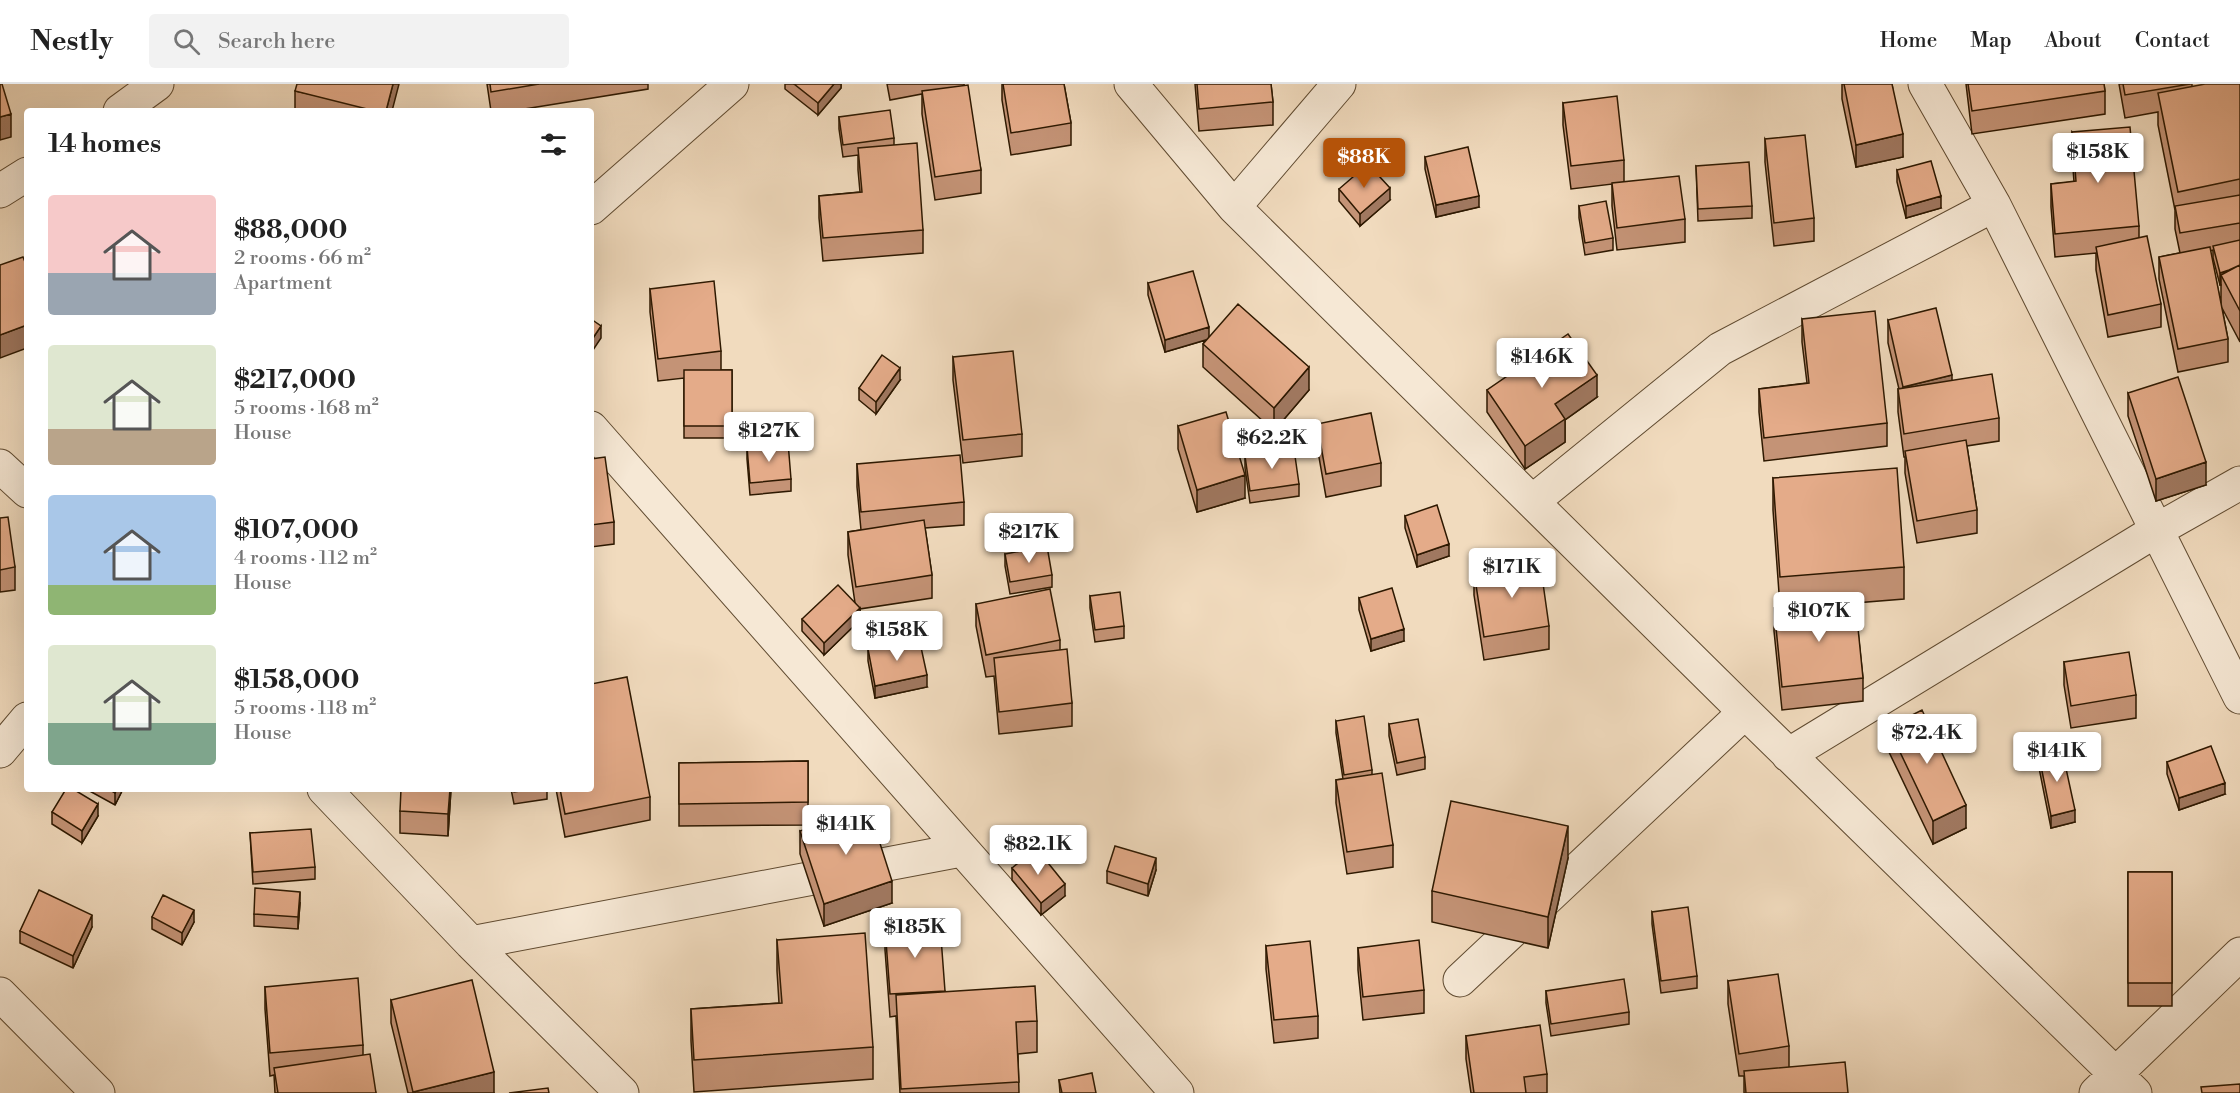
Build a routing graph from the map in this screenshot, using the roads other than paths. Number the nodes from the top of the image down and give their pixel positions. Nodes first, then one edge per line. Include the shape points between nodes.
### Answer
1 (157, 84) edge
2 (732, 84) edge
3 (1131, 84) edge
4 (1339, 84) edge
5 (1925, 84) edge
6 (124, 108) edge
7 (24, 176) edge
8 (0, 191) edge
9 (594, 205) edge
10 (1994, 205) junction
11 (1234, 207) junction
12 (594, 431) edge
13 (0, 466) edge
14 (2240, 483) edge
15 (24, 488) edge
16 (1533, 501) junction
17 (2157, 530) junction
18 (2240, 697) edge
19 (1744, 712) junction
20 (24, 723) edge
21 (0, 751) edge
22 (1788, 755) junction
23 (327, 792) edge
24 (961, 850) junction
25 (471, 943) junction
26 (2240, 954) edge
27 (1460, 980) dead end
28 (0, 994) edge
29 (2115, 1087) edge
30 (98, 1093) edge
31 (622, 1093) edge
32 (1177, 1093) edge

1 - 6 street
2 - 9 street
3 - 11 street
4 - 11 street
5 - 10 street
7 - 8 street
10 - 16 street via 1720,349
10 - 17 street
11 - 16 street
12 - 24 street
13 - 15 street
14 - 17 street
16 - 19 street
17 - 18 street
17 - 22 street
19 - 22 street
19 - 27 street
20 - 21 street
22 - 29 street
23 - 25 street
24 - 25 street
24 - 32 street
25 - 31 street
26 - 29 street
28 - 30 street

